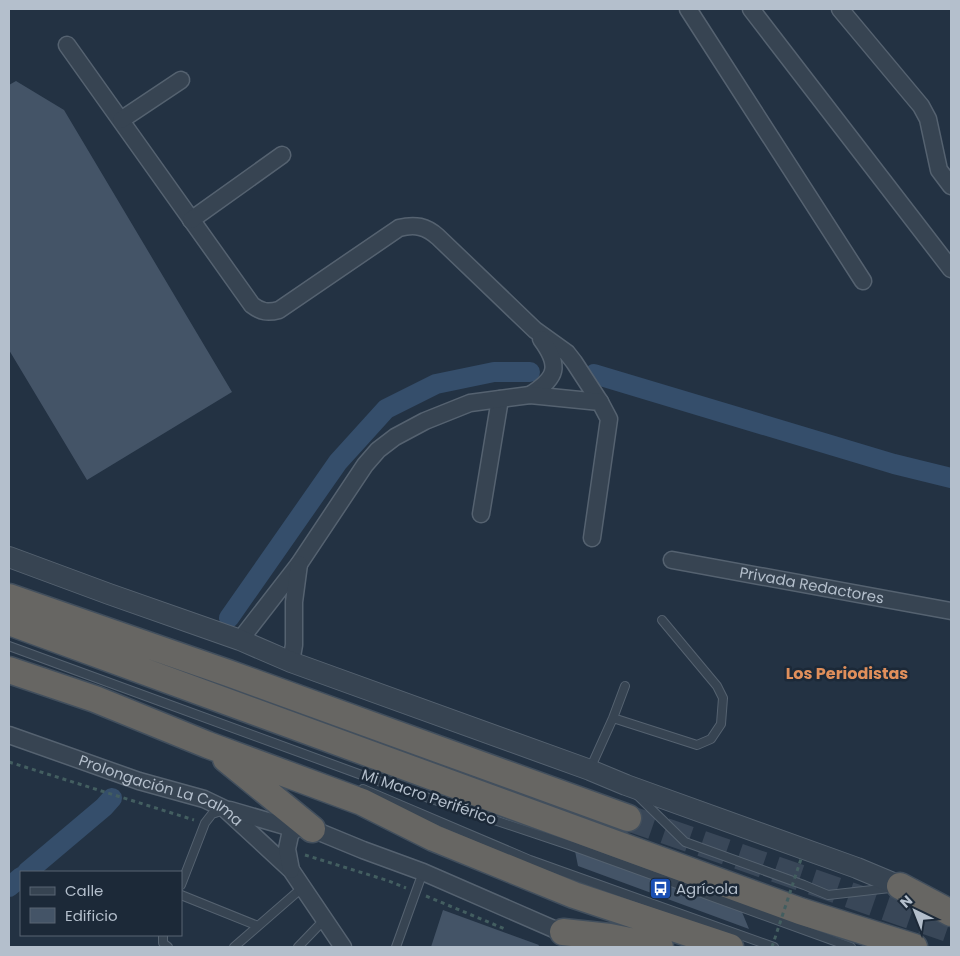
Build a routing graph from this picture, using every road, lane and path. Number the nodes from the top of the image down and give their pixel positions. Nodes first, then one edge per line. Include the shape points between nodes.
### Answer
1 (688, 9) edge
2 (752, 9) edge
3 (840, 9) edge
4 (67, 45) dead end
5 (181, 80) dead end
6 (122, 120) junction
7 (282, 155) dead end
8 (951, 186) edge
9 (191, 220) junction
10 (951, 269) edge
11 (862, 281) dead end
12 (535, 330) junction
13 (530, 395) junction
14 (500, 399) junction
15 (600, 402) junction
16 (481, 514) dead end
17 (592, 538) dead end
18 (9, 557) edge
19 (672, 560) dead end
20 (299, 564) junction
21 (9, 597) edge
22 (951, 612) edge
23 (662, 620) dead end
24 (9, 622) edge
25 (240, 640) junction
26 (9, 646) edge
27 (291, 662) junction
28 (9, 670) edge
29 (56, 677) dead end
30 (625, 686) dead end
31 (122, 701) dead end
32 (613, 718) junction
33 (11, 736) edge
34 (208, 744) junction
35 (590, 770) junction
36 (626, 785) junction
37 (356, 787) dead end
38 (226, 809) junction
39 (628, 818) tunnel mouth
40 (303, 829) junction
41 (802, 856) dead end
42 (291, 870) junction
43 (423, 872) junction
44 (182, 882) edge
45 (900, 886) junction
46 (303, 887) junction
47 (182, 895) edge
48 (951, 914) edge
49 (324, 920) junction
50 (258, 926) junction
51 (163, 936) edge
52 (561, 938) junction
53 (168, 947) edge
54 (234, 947) edge
55 (298, 947) edge
56 (343, 947) edge
57 (396, 947) edge
58 (592, 947) edge
59 (660, 947) edge
60 (730, 947) edge
61 (773, 947) edge
62 (851, 947) edge
63 (914, 947) edge

1 - 11 street
2 - 10 street
3 - 8 street via 922,106 939,170
4 - 6 street
5 - 6 street
6 - 9 street
7 - 9 street
9 - 12 street via 252,305 265,312 279,310 399,228 417,226 438,237
12 - 13 street via 553,358 553,367 551,377
12 - 15 street via 567,353
13 - 14 street
13 - 15 street
14 - 16 street
14 - 20 street via 470,404 425,421 378,450
15 - 17 street via 609,419
18 - 25 street
19 - 22 street, Privada Redactores
20 - 25 street
20 - 27 street
21 - 39 highway
23 - 32 lane via 717,686 723,698 721,724 712,739 697,745
24 - 63 highway via 800,911
25 - 27 street
26 - 62 lane, Mi Macro Periférico via 378,781 572,846
27 - 35 street
28 - 34 highway via 95,699
29 - 31 lane
30 - 32 lane
32 - 35 lane
33 - 38 street, Prolongación La Calma
34 - 40 highway
34 - 60 highway via 362,802 434,838 574,895
35 - 36 street
36 - 45 street
36 - 45 lane via 685,842 828,896
37 - 61 lane, Mi Macro Periférico via 530,860
38 - 40 street
38 - 42 street, Prolongación La Calma
38 - 44 lane via 212,814 205,823
40 - 42 street, Prolongación La Calma via 290,835 287,849
40 - 43 street
41 - 61 path, bridge
42 - 46 street, Prolongación La Calma
43 - 52 street
43 - 57 lane
45 - 48 highway
46 - 49 street, Prolongación La Calma
46 - 50 lane
47 - 50 lane
49 - 55 lane
49 - 56 street, Prolongación La Calma
50 - 54 lane
51 - 53 lane via 163,943
52 - 58 street
52 - 59 highway via 610,937

